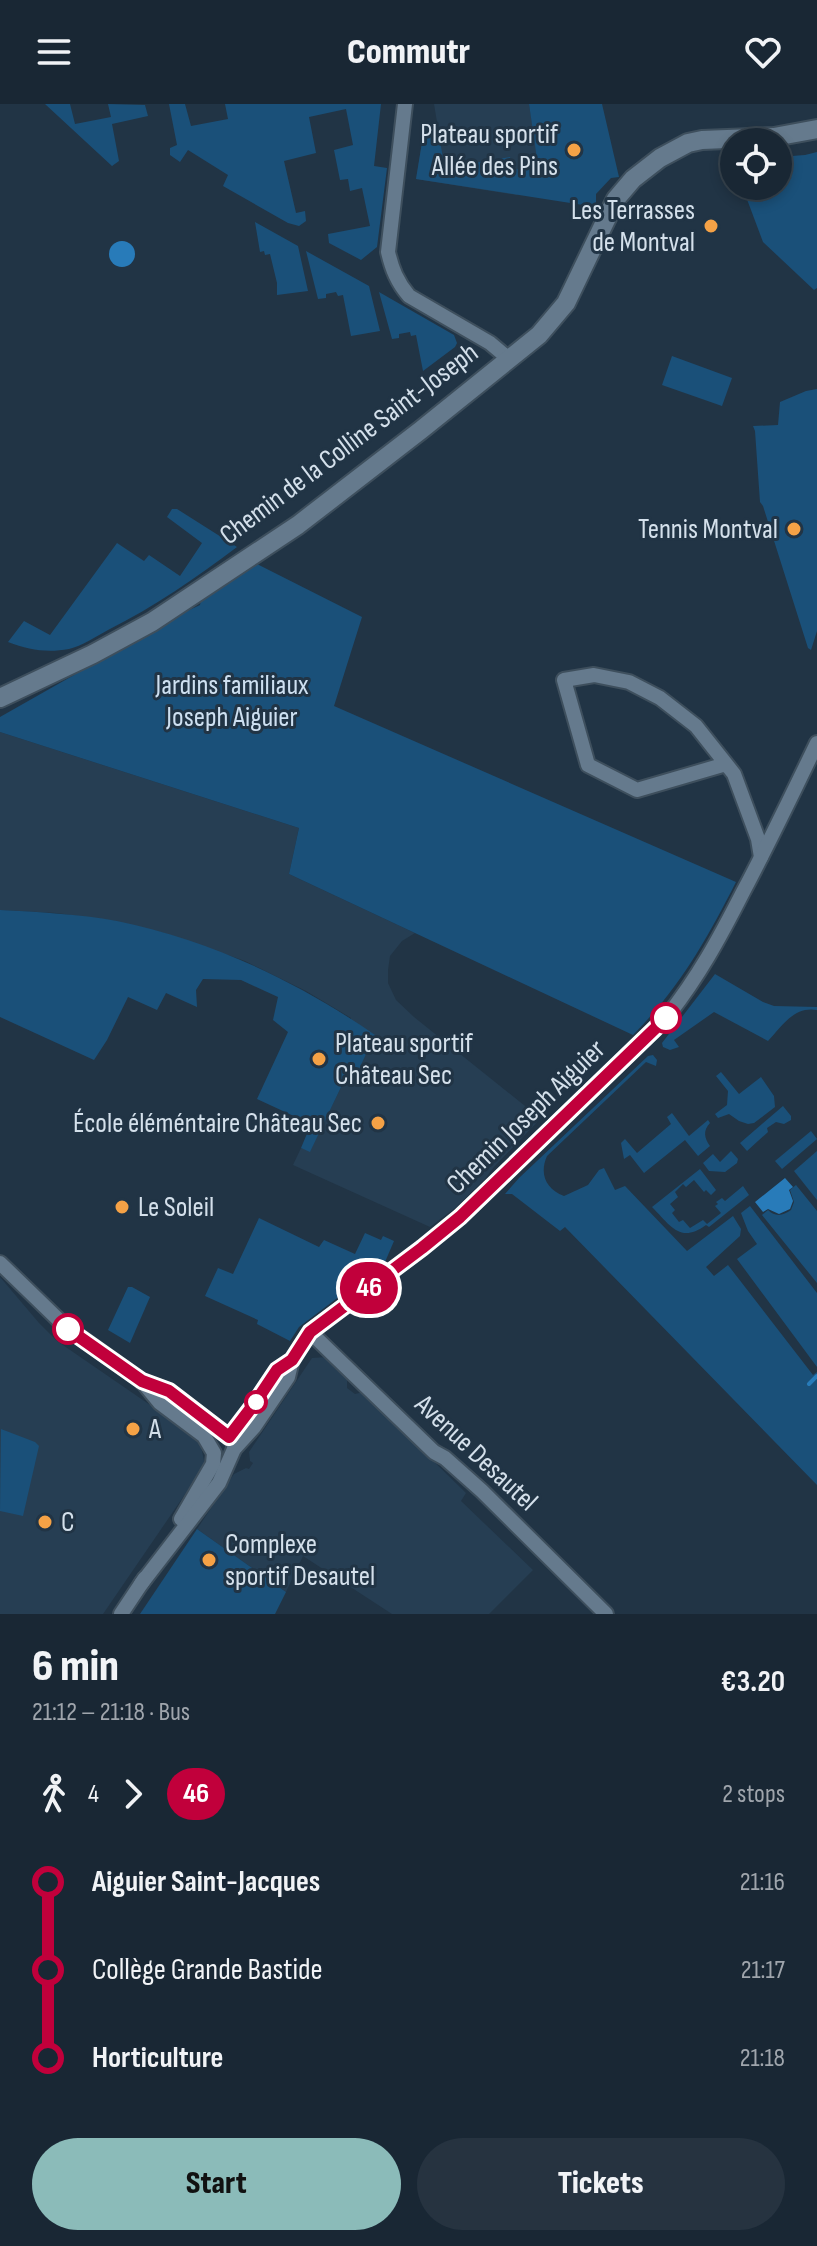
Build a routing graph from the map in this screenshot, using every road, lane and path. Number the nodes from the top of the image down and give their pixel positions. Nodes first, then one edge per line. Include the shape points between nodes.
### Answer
1 (405, 104) edge
2 (817, 130) edge
3 (792, 145) edge
4 (720, 149) edge
5 (660, 158) junction
6 (509, 359) junction
7 (0, 698) edge
8 (817, 743) edge
9 (726, 764) junction
10 (761, 858) junction
11 (0, 1263) edge
12 (310, 1332) junction
13 (142, 1381) junction
14 (230, 1444) junction
15 (213, 1451) junction
16 (141, 1584) junction
17 (121, 1614) edge
18 (606, 1614) edge

1 - 6 street via 388,252 391,268 409,296
2 - 3 street, Chemin de la Colline Saint-Joseph
2 - 5 street, Chemin de la Colline Saint-Joseph via 702,140
4 - 5 street, Chemin de la Colline Saint-Joseph
5 - 6 street, Chemin de la Colline Saint-Joseph via 616,199 557,315
6 - 7 street, Chemin de la Colline Saint-Joseph via 298,525 152,622
8 - 10 street, Chemin Joseph Aiguier
9 - 9 street via 696,726 660,698 605,677 564,680 588,765 637,790
9 - 10 street via 744,800
10 - 12 street, Chemin Joseph Aiguier via 706,963 666,1018 460,1217
11 - 13 street via 66,1327
12 - 14 street, Chemin Joseph Aiguier via 292,1360 277,1370
12 - 18 street, Avenue Desautel
13 - 14 street via 169,1391
13 - 15 street via 160,1403 204,1436
14 - 15 street via 225,1458
14 - 16 street, Chemin Joseph Aiguier via 228,1467 219,1483
15 - 16 street, Chemin Joseph Aiguier via 208,1474
16 - 17 street, Chemin Joseph Aiguier

